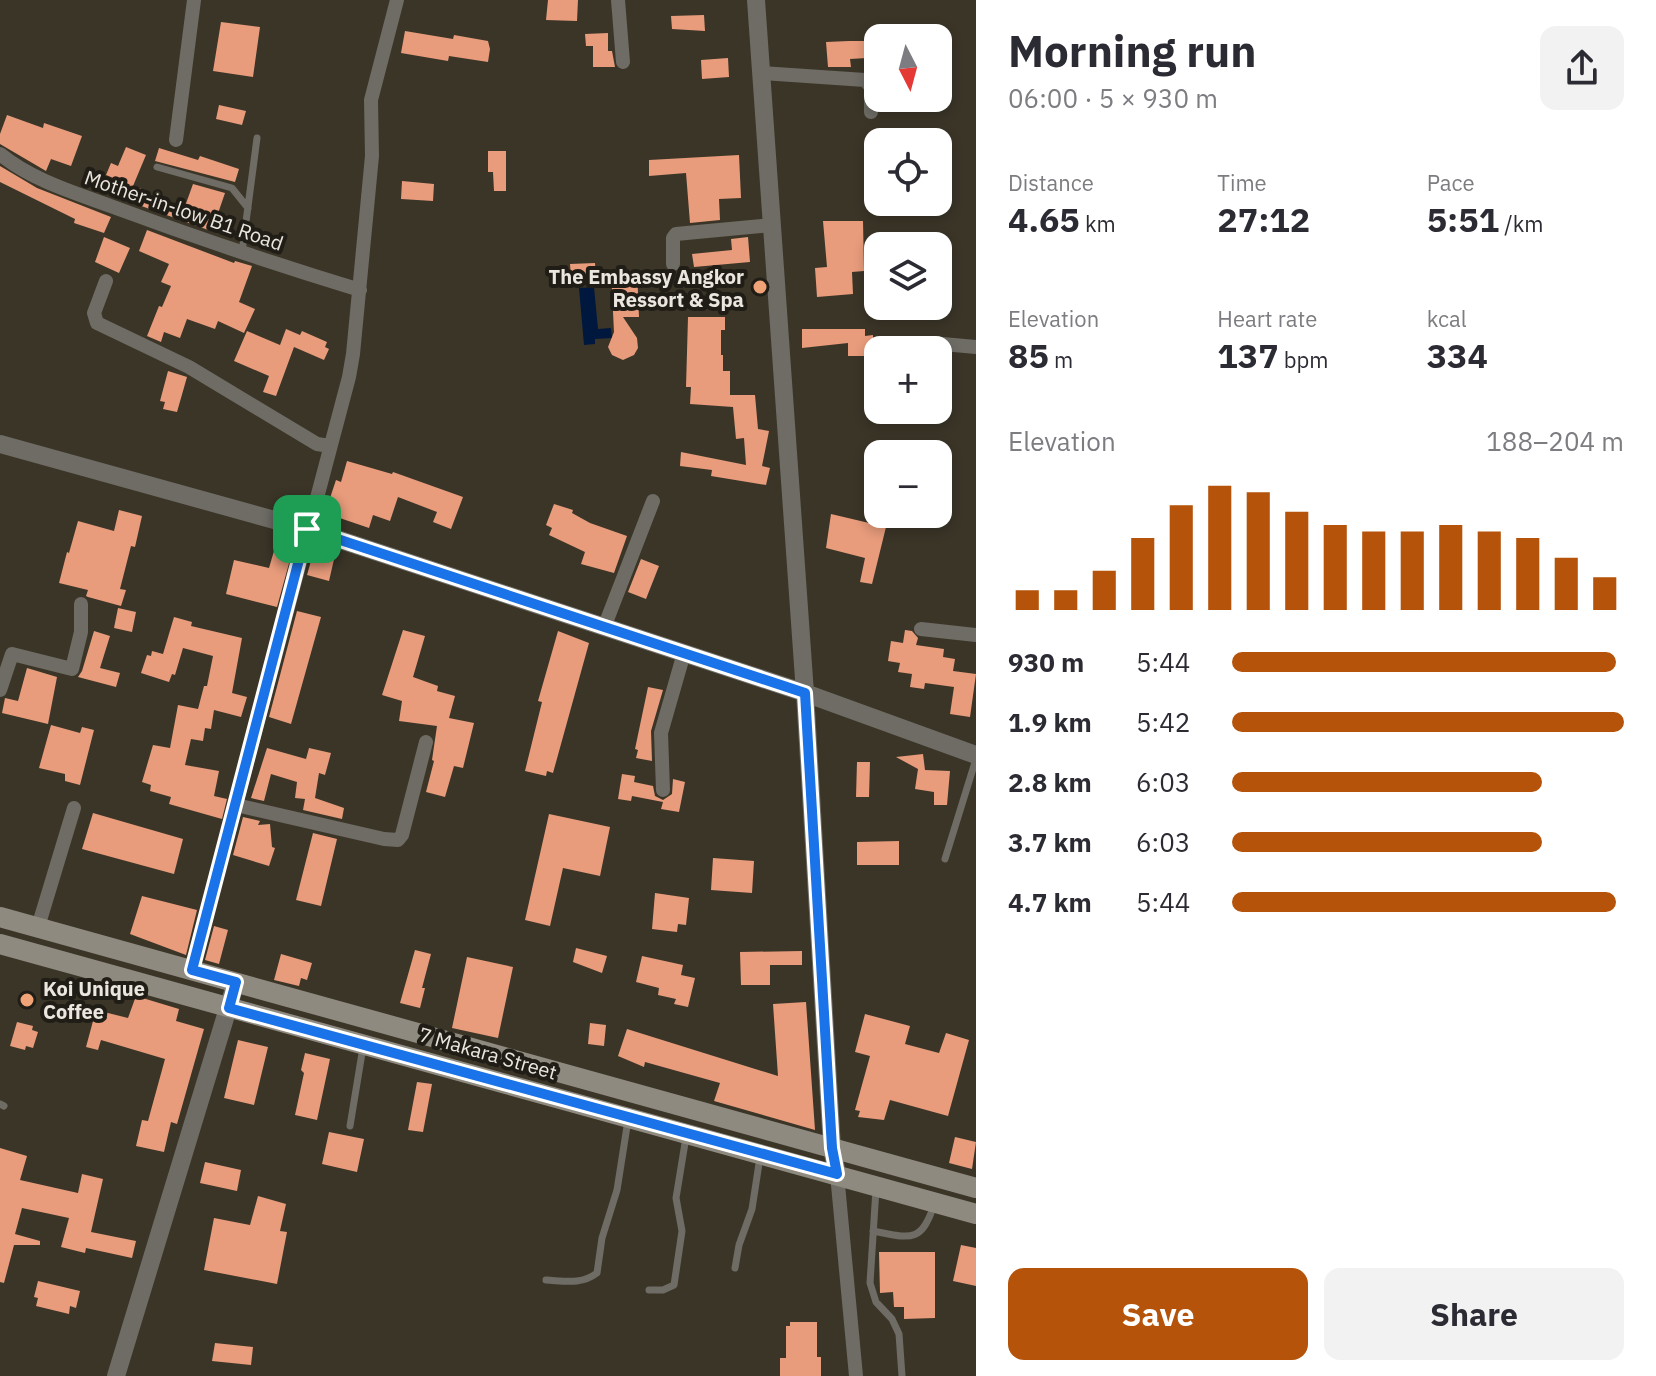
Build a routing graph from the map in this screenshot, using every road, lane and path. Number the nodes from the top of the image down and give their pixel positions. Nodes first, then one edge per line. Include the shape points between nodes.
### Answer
1 (194, 0) edge
2 (397, 0) edge
3 (618, 0) edge
4 (756, 0) edge
5 (623, 62) dead end
6 (761, 73) junction
7 (864, 80) edge
8 (257, 138) dead end
9 (176, 140) dead end
10 (0, 154) edge
11 (157, 167) dead end
12 (248, 208) junction
13 (772, 225) junction
14 (242, 252) junction
15 (673, 264) dead end
16 (106, 281) dead end
17 (360, 290) junction
18 (952, 345) edge
19 (976, 347) edge
20 (0, 444) edge
21 (330, 446) junction
22 (653, 501) dead end
23 (307, 529) junction
24 (81, 604) dead end
25 (605, 625) junction
26 (921, 629) dead end
27 (976, 635) edge
28 (684, 653) junction
29 (0, 690) edge
30 (805, 693) junction
31 (426, 742) dead end
32 (976, 757) edge
33 (663, 790) dead end
34 (236, 805) junction
35 (74, 808) dead end
36 (945, 859) dead end
37 (0, 917) edge
38 (38, 927) junction
39 (0, 944) edge
40 (192, 970) junction
41 (236, 982) junction
42 (229, 1008) junction
43 (364, 1045) junction
44 (629, 1118) junction
45 (350, 1126) dead end
46 (686, 1134) junction
47 (832, 1148) junction
48 (761, 1154) junction
49 (837, 1174) junction
50 (876, 1186) junction
51 (976, 1188) edge
52 (934, 1202) junction
53 (976, 1214) edge
54 (873, 1231) junction
55 (735, 1268) dead end
56 (546, 1280) dead end
57 (649, 1290) dead end
58 (116, 1376) edge
59 (856, 1376) edge
60 (902, 1376) edge

1 - 9 street
2 - 17 street via 371,100 372,156
3 - 5 street
4 - 6 street
6 - 7 street
6 - 13 street
8 - 12 lane
10 - 14 street, Mother-in-low B1 Road via 53,184
11 - 12 lane via 232,188
12 - 14 lane
13 - 15 street via 676,234
13 - 30 street
14 - 17 street, Mother-in-low B1 Road
16 - 21 street via 94,313 97,323 189,367 317,444
17 - 21 street via 351,366
18 - 19 street
20 - 23 street
21 - 23 street
22 - 25 street
23 - 25 street
23 - 34 street
24 - 29 street via 72,669 12,654
25 - 28 street
26 - 27 street
28 - 30 street
28 - 33 street via 661,733
30 - 32 street
30 - 47 street
31 - 34 street via 398,840
32 - 36 lane
34 - 40 street
35 - 38 street
37 - 38 main road, 7 Makara Street
38 - 40 main road, 7 Makara Street
39 - 42 main road, 7 Makara Street
40 - 41 main road, 7 Makara Street
41 - 42 street
41 - 47 main road, 7 Makara Street
42 - 43 main road, 7 Makara Street
42 - 58 street
43 - 44 main road, 7 Makara Street
43 - 45 lane
44 - 46 main road, 7 Makara Street
44 - 56 lane via 597,1273 574,1282
46 - 48 main road, 7 Makara Street
46 - 57 lane via 676,1198 682,1231 674,1285
47 - 49 street
47 - 51 main road, 7 Makara Street
48 - 49 main road, 7 Makara Street
48 - 55 lane
49 - 50 main road, 7 Makara Street
49 - 59 street
50 - 52 main road, 7 Makara Street
50 - 54 lane
52 - 53 main road, 7 Makara Street
52 - 54 lane via 927,1226 918,1234
54 - 60 lane via 870,1283 876,1302 899,1334

